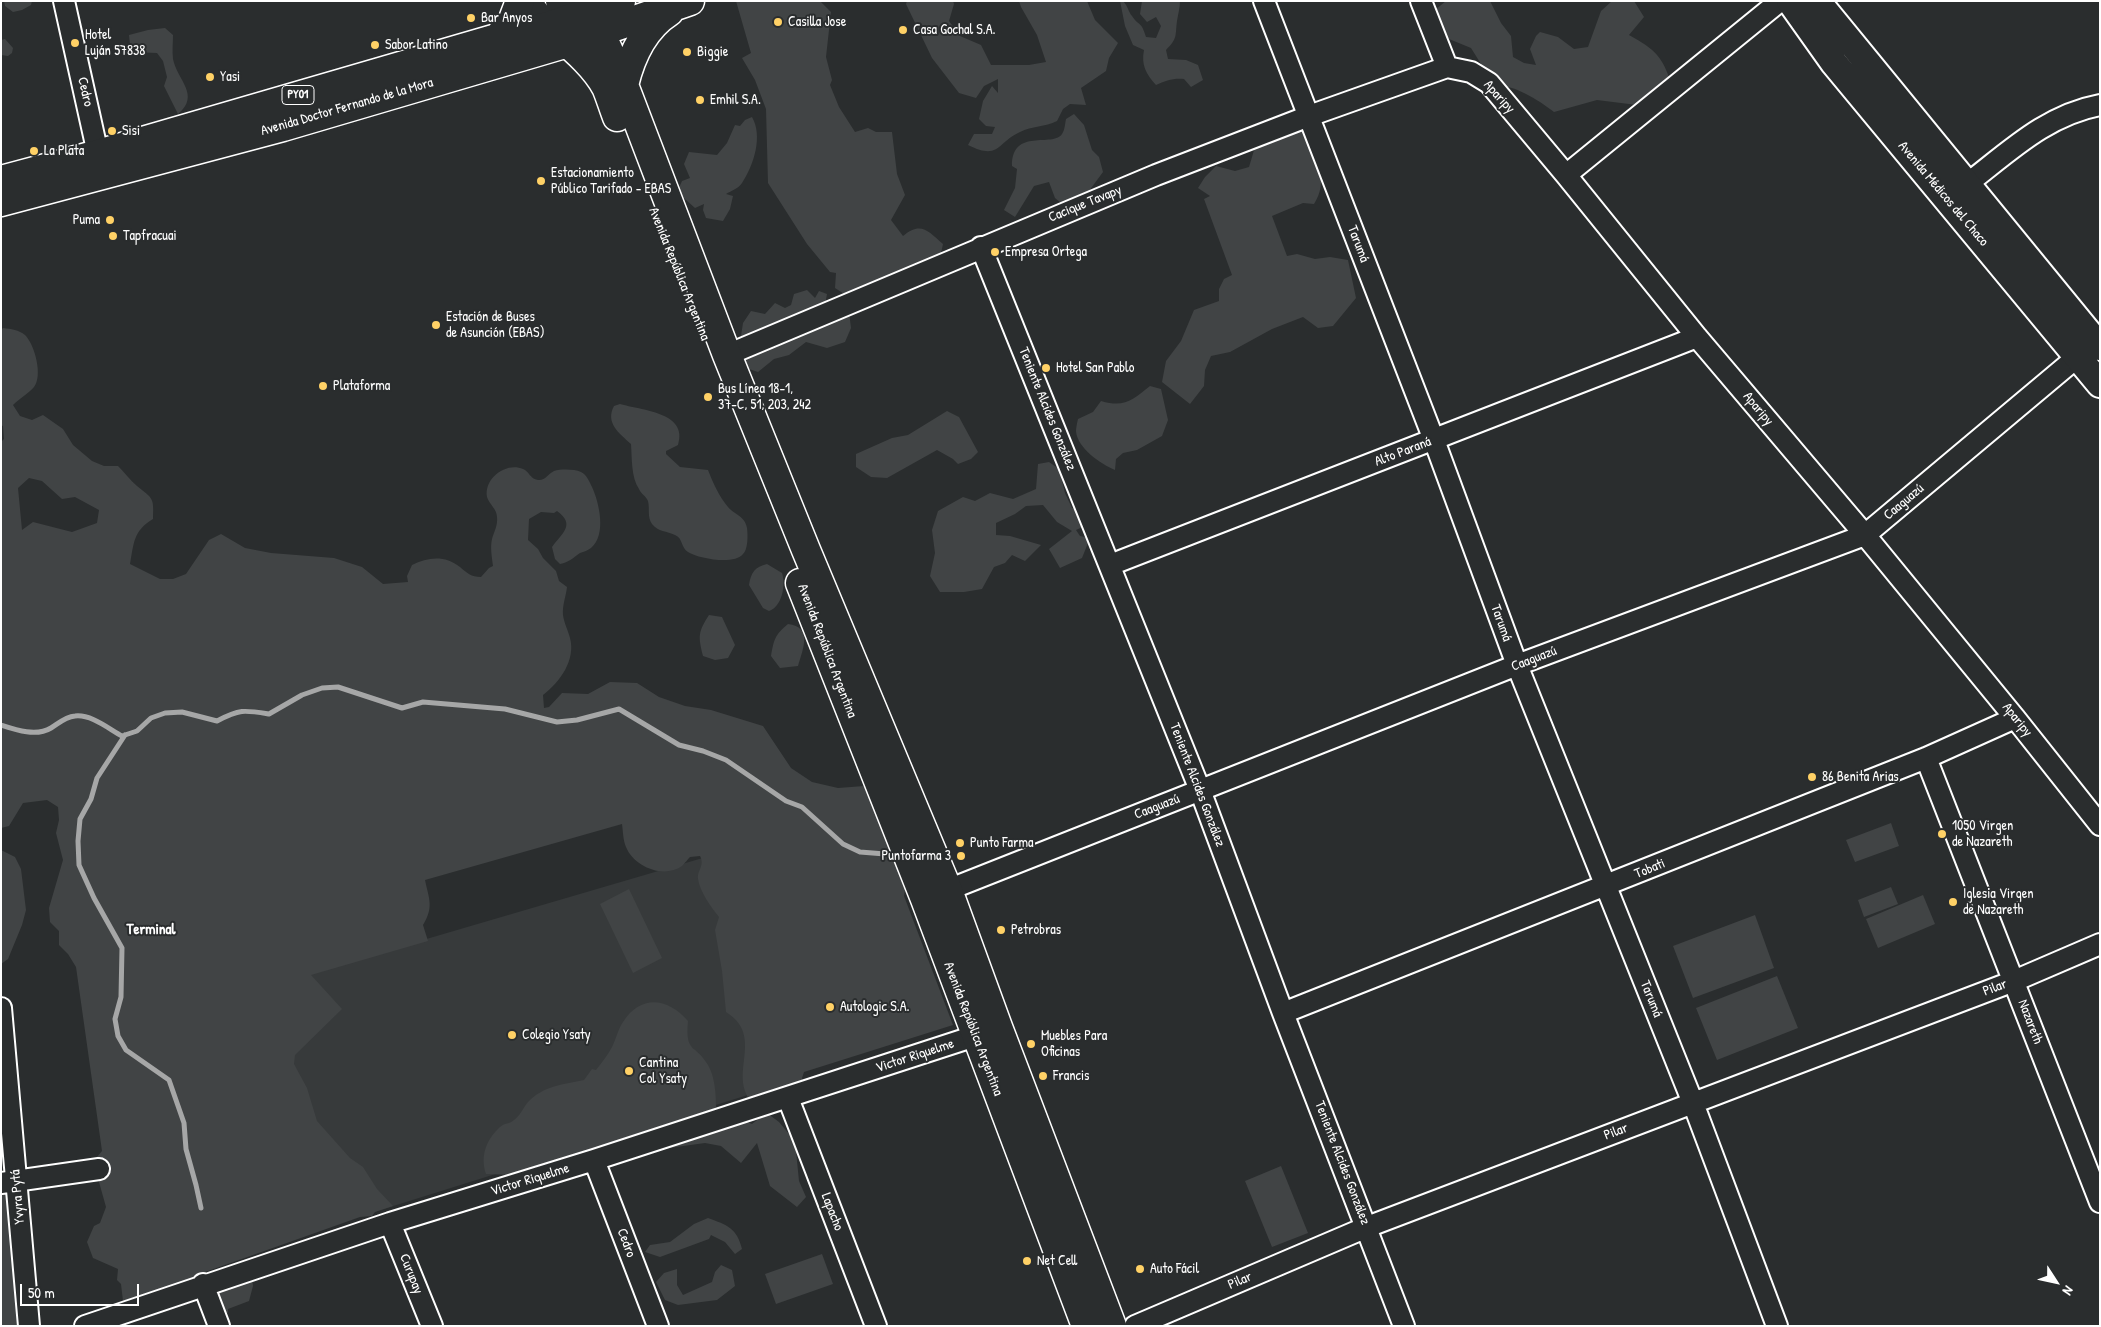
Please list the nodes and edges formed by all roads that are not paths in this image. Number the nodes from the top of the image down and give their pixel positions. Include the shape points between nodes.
1 (64, 1) edge
2 (520, 1) edge
3 (528, 1) edge
4 (621, 1) edge
5 (1264, 1) edge
6 (1421, 1) edge
7 (1780, 1) edge
8 (1790, 1) edge
9 (1817, 1) edge
10 (686, 2) edge
11 (578, 16) edge
12 (558, 34) junction
13 (497, 38) junction
14 (536, 52) junction
15 (406, 65) junction
16 (1447, 67) junction
17 (612, 81) junction
18 (2100, 105) edge
19 (1309, 116) junction
20 (297, 123) junction
21 (180, 131) junction
22 (98, 154) junction
23 (1566, 175) junction
24 (1957, 191) junction
25 (5, 194) edge
26 (981, 247) junction
27 (1697, 337) junction
28 (2091, 348) edge
29 (728, 355) junction
30 (2100, 384) edge
31 (1434, 440) junction
32 (1865, 535) junction
33 (1110, 565) junction
34 (1517, 665) junction
35 (2015, 718) junction
36 (1926, 758) junction
37 (1200, 790) junction
38 (2100, 826) edge
39 (1606, 887) junction
40 (937, 895) junction
41 (2100, 944) edge
42 (2014, 981) junction
43 (1, 1008) edge
44 (1283, 1014) junction
45 (975, 1036) junction
46 (788, 1098) junction
47 (1693, 1103) junction
48 (594, 1160) junction
49 (99, 1169) dead end
50 (9, 1182) edge
51 (2100, 1202) edge
52 (390, 1223) junction
53 (1367, 1227) junction
54 (203, 1284) junction
55 (29, 1326) edge
56 (85, 1326) edge
57 (219, 1326) edge
58 (432, 1326) edge
59 (658, 1326) edge
60 (876, 1326) edge
61 (1086, 1326) edge
62 (1112, 1326) edge
63 (1135, 1326) edge
64 (1404, 1326) edge
65 (1777, 1326) edge

1 - 22 street, Cedro
2 - 13 highway via 512,22
3 - 12 main road, Avenida República Argentina via 539,17
4 - 11 highway, Avenida Doctor Fernando de la Mora / PY01
5 - 19 street, Tarumá
6 - 16 street
7 - 23 street
8 - 24 main road, Avenida Médicos del Chaco via 1834,63
9 - 24 main road, Avenida Médicos del Chaco
10 - 11 highway, Avenida Doctor Fernando de la Mora / PY01
10 - 17 highway via 656,20 629,67
11 - 12 highway, Avenida Doctor Fernando de la Mora / PY01
11 - 17 highway, Avenida República Argentina via 608,47
12 - 13 highway, Avenida Doctor Fernando de la Mora / PY01
12 - 14 highway, Avenida Doctor Fernando de la Mora / PY01
12 - 17 highway, Avenida República Argentina
13 - 15 highway, Avenida Doctor Fernando de la Mora / PY01
14 - 17 highway via 559,54
14 - 20 highway, Avenida Doctor Fernando de la Mora / PY01
15 - 20 highway via 384,79 299,106 295,113
15 - 21 highway, Avenida Doctor Fernando de la Mora / PY01
16 - 19 street, Cacique Tavapy
16 - 23 street, Aparipy via 1471,72 1488,84
17 - 29 highway, Avenida República Argentina
17 - 40 highway, Avenida República Argentina via 605,86
18 - 24 street via 2079,109 2053,120
19 - 26 street, Cacique Tavapy
19 - 31 street, Tarumá
20 - 25 highway, Avenida Doctor Fernando de la Mora / PY01
21 - 22 highway, Avenida Doctor Fernando de la Mora / PY01
21 - 25 highway via 155,142 44,176
22 - 25 highway, Avenida Doctor Fernando de la Mora / PY01
23 - 27 street, Aparipy
24 - 28 main road, Avenida Médicos del Chaco
26 - 29 street, Cacique Tavapy
26 - 33 street, Teniente Alcides González
27 - 31 street, Alto Paraná
27 - 32 street, Aparipy
28 - 30 main road, Avenida Médicos del Chaco
28 - 32 street, Caaguazú
29 - 40 highway, Avenida República Argentina
31 - 33 street, Alto Paraná
31 - 34 street, Tarumá
32 - 34 street, Caaguazú
32 - 35 street, Aparipy
33 - 37 street, Teniente Alcides González
34 - 37 street, Caaguazú
34 - 39 street, Tarumá
35 - 36 street, Tobati
35 - 38 street, Aparipy
36 - 39 street, Tobati
36 - 42 street, Nazareth
37 - 40 street, Caaguazú
37 - 44 street, Teniente Alcides González
39 - 44 street, Tobati
39 - 47 street, Tarumá
40 - 45 highway, Avenida República Argentina
40 - 62 highway, Avenida República Argentina via 1001,1034
41 - 42 street, Pilar
42 - 47 street, Pilar
42 - 51 street, Nazareth
43 - 50 street, Yvyra Pytá
44 - 53 street, Teniente Alcides González
45 - 46 street, Victor Riquelme
45 - 61 highway, Avenida República Argentina
46 - 48 street, Victor Riquelme
46 - 60 street, Lapacho
47 - 53 street, Pilar
47 - 65 street, Tarumá
48 - 52 street, Victor Riquelme
48 - 59 street, Cedro
49 - 50 street
50 - 55 street, Yvyra Pytá
52 - 54 street, Victor Riquelme
52 - 58 street, Curupay
53 - 63 street, Pilar
53 - 64 street, Teniente Alcides González
54 - 56 street, Victor Riquelme
54 - 57 street

